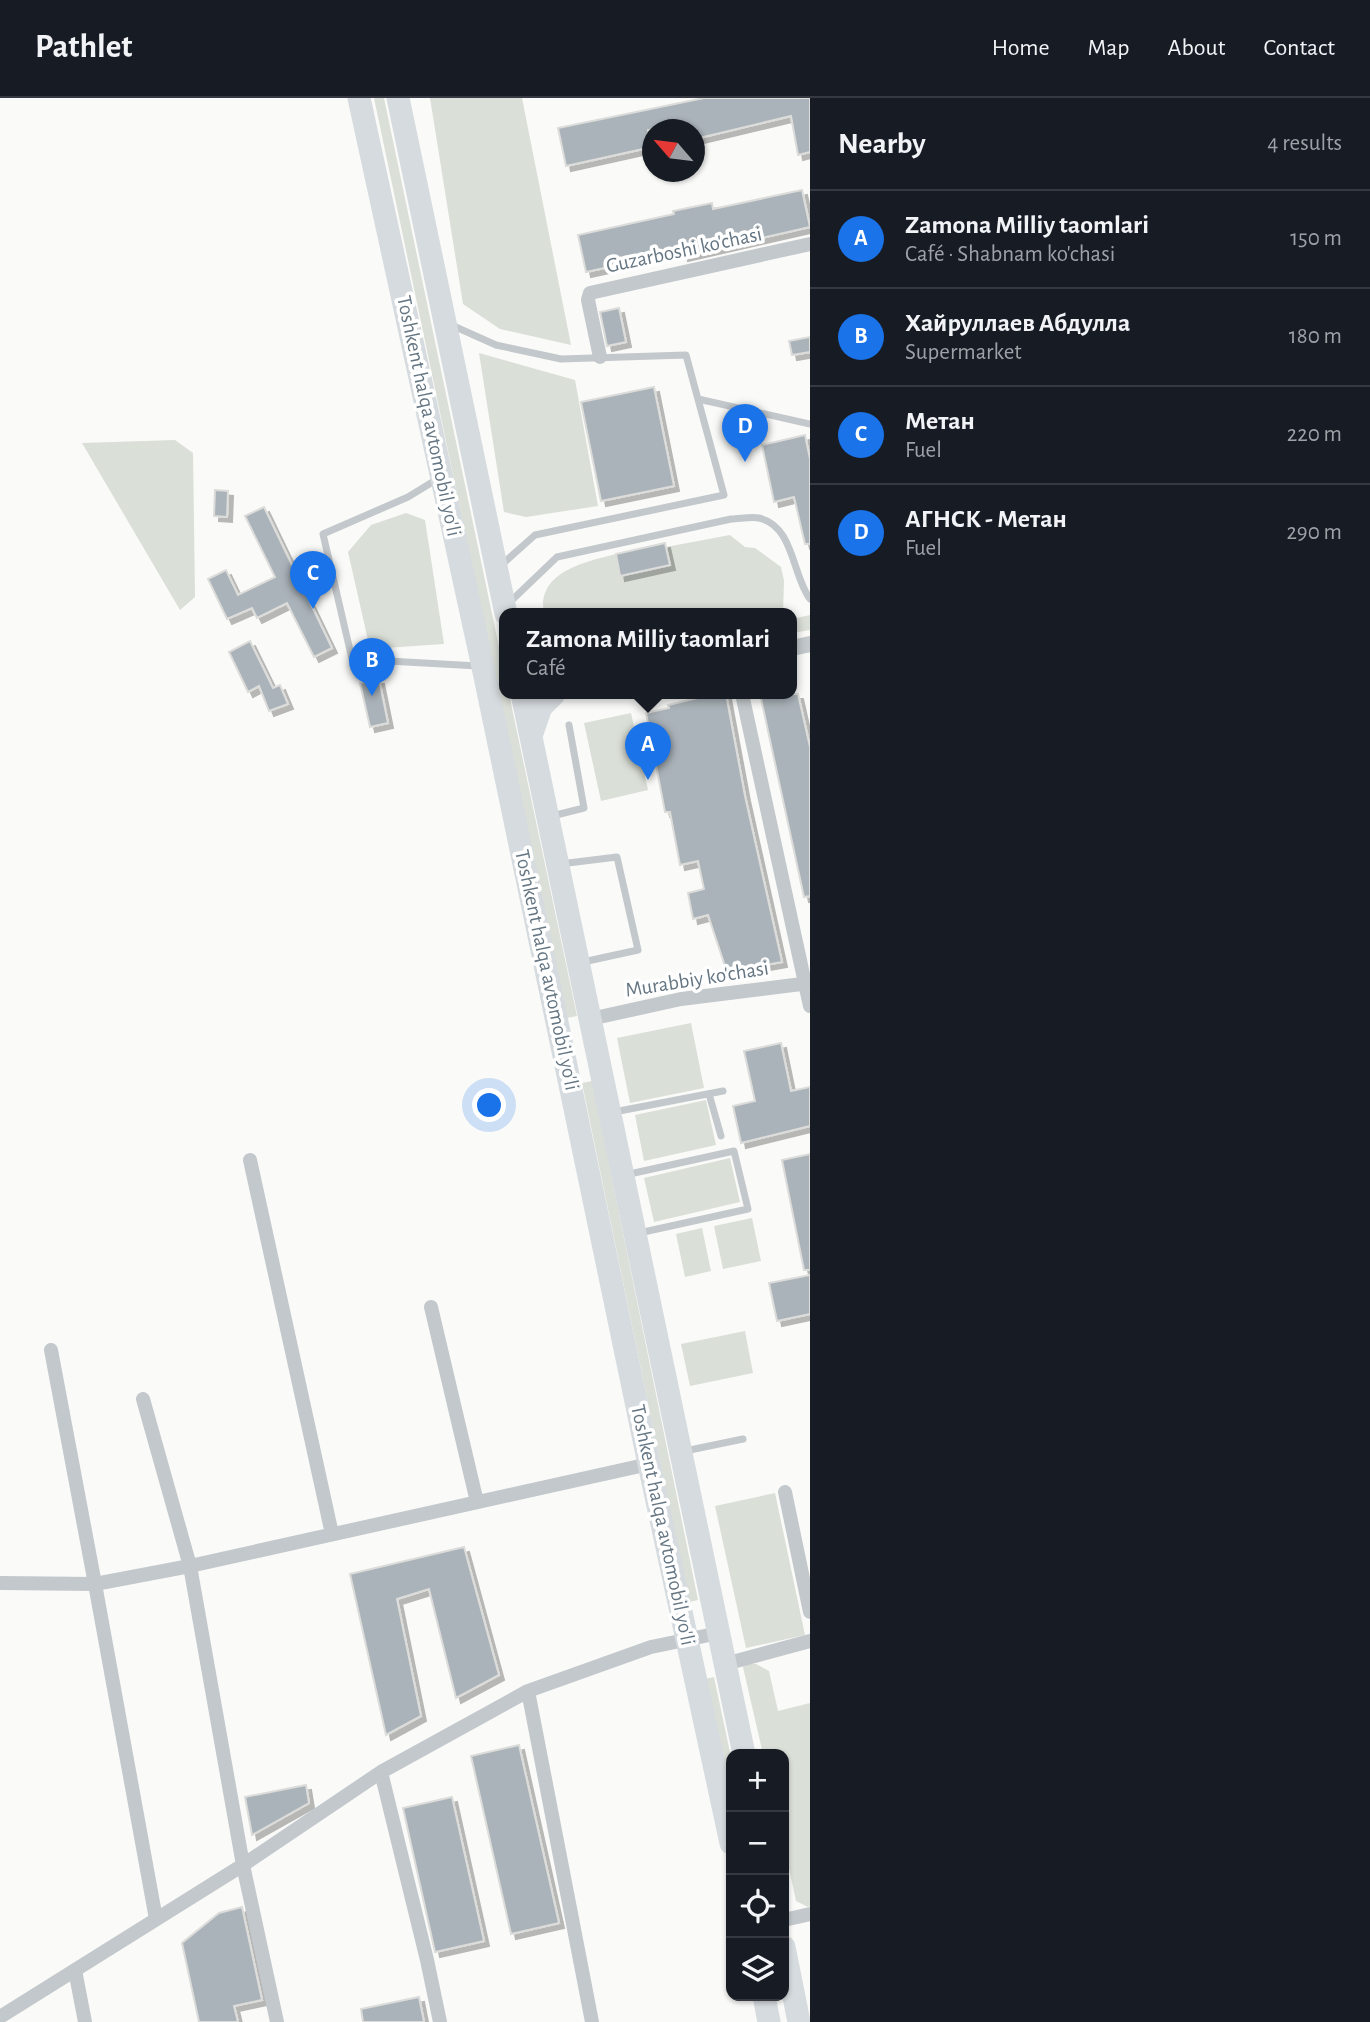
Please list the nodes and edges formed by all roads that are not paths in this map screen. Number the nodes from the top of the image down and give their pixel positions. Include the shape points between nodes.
1 (359, 98) edge
2 (398, 98) edge
3 (810, 244) edge
4 (445, 322) junction
5 (600, 357) junction
6 (698, 398) junction
7 (810, 424) edge
8 (442, 476) junction
9 (496, 569) junction
10 (810, 599) edge
11 (504, 608) edge
12 (508, 608) edge
13 (483, 667) junction
14 (523, 699) edge
15 (549, 699) edge
16 (743, 699) edge
17 (569, 725) dead end
18 (531, 736) junction
19 (548, 817) junction
20 (558, 865) junction
21 (579, 963) junction
22 (808, 984) edge
23 (810, 1006) edge
24 (593, 1030) junction
25 (564, 1048) junction
26 (723, 1091) dead end
27 (709, 1094) junction
28 (610, 1113) junction
29 (721, 1136) dead end
30 (250, 1160) dead end
31 (623, 1175) junction
32 (635, 1234) junction
33 (431, 1307) dead end
34 (51, 1350) dead end
35 (143, 1399) dead end
36 (743, 1439) dead end
37 (681, 1452) junction
38 (649, 1464) junction
39 (785, 1492) dead end
40 (477, 1502) junction
41 (332, 1534) junction
42 (190, 1566) junction
43 (0, 1583) edge
44 (94, 1584) junction
45 (810, 1612) edge
46 (719, 1633) junction
47 (688, 1638) junction
48 (810, 1641) edge
49 (725, 1664) junction
50 (528, 1691) junction
51 (743, 1749) edge
52 (381, 1772) junction
53 (726, 1819) edge
54 (243, 1864) junction
55 (810, 1914) edge
56 (156, 1919) junction
57 (789, 1919) edge
58 (75, 1970) junction
59 (789, 1972) edge
60 (765, 2001) edge
61 (0, 2017) edge
62 (85, 2022) edge
63 (277, 2022) edge
64 (440, 2022) edge
65 (592, 2022) edge
66 (769, 2022) edge
67 (799, 2022) edge

1 - 8 highway, Toshkent halqa avtomobil yo'li
2 - 4 highway, Toshkent halqa avtomobil yo'li
3 - 5 street, Guzarboshi ko'chasi via 590,293
4 - 5 lane via 496,345 561,359
4 - 9 highway, Toshkent halqa avtomobil yo'li
5 - 6 lane via 686,355
6 - 7 lane
6 - 9 lane via 724,495 536,535
8 - 13 highway, Toshkent halqa avtomobil yo'li
8 - 13 lane via 408,497 323,534 352,659
9 - 11 highway, Toshkent halqa avtomobil yo'li
10 - 12 lane via 778,529 759,518 731,519 557,557
13 - 25 highway, Toshkent halqa avtomobil yo'li
14 - 18 highway, Toshkent halqa avtomobil yo'li
15 - 18 highway via 541,707
16 - 22 street
17 - 19 lane via 584,808
18 - 19 highway, Toshkent halqa avtomobil yo'li
19 - 20 highway, Toshkent halqa avtomobil yo'li
20 - 21 highway, Toshkent halqa avtomobil yo'li
20 - 21 lane via 617,857 638,950
21 - 24 highway, Toshkent halqa avtomobil yo'li
22 - 23 street
22 - 24 street, Murabbiy ko'chasi via 681,999
24 - 25 highway
24 - 28 highway, Toshkent halqa avtomobil yo'li
25 - 38 highway, Toshkent halqa avtomobil yo'li
26 - 27 lane
27 - 28 lane
27 - 29 lane
28 - 31 highway, Toshkent halqa avtomobil yo'li
30 - 41 street
31 - 32 highway, Toshkent halqa avtomobil yo'li
31 - 32 lane via 734,1150 748,1209
32 - 37 highway, Toshkent halqa avtomobil yo'li
33 - 40 street
34 - 44 street
35 - 42 street
36 - 37 lane
37 - 46 highway, Toshkent halqa avtomobil yo'li
38 - 40 street
38 - 47 highway, Toshkent halqa avtomobil yo'li
39 - 45 street
40 - 41 street
41 - 42 street
42 - 44 street
42 - 54 street
43 - 44 street
44 - 56 street
46 - 47 street
46 - 49 highway, Toshkent halqa avtomobil yo'li
47 - 50 street
47 - 53 highway, Toshkent halqa avtomobil yo'li
48 - 49 street
49 - 51 highway, Toshkent halqa avtomobil yo'li
50 - 52 street
50 - 65 street
52 - 54 street
52 - 64 street
54 - 56 street
54 - 63 street
55 - 57 street
56 - 58 street
58 - 61 street
58 - 62 street
59 - 67 highway
60 - 66 highway

